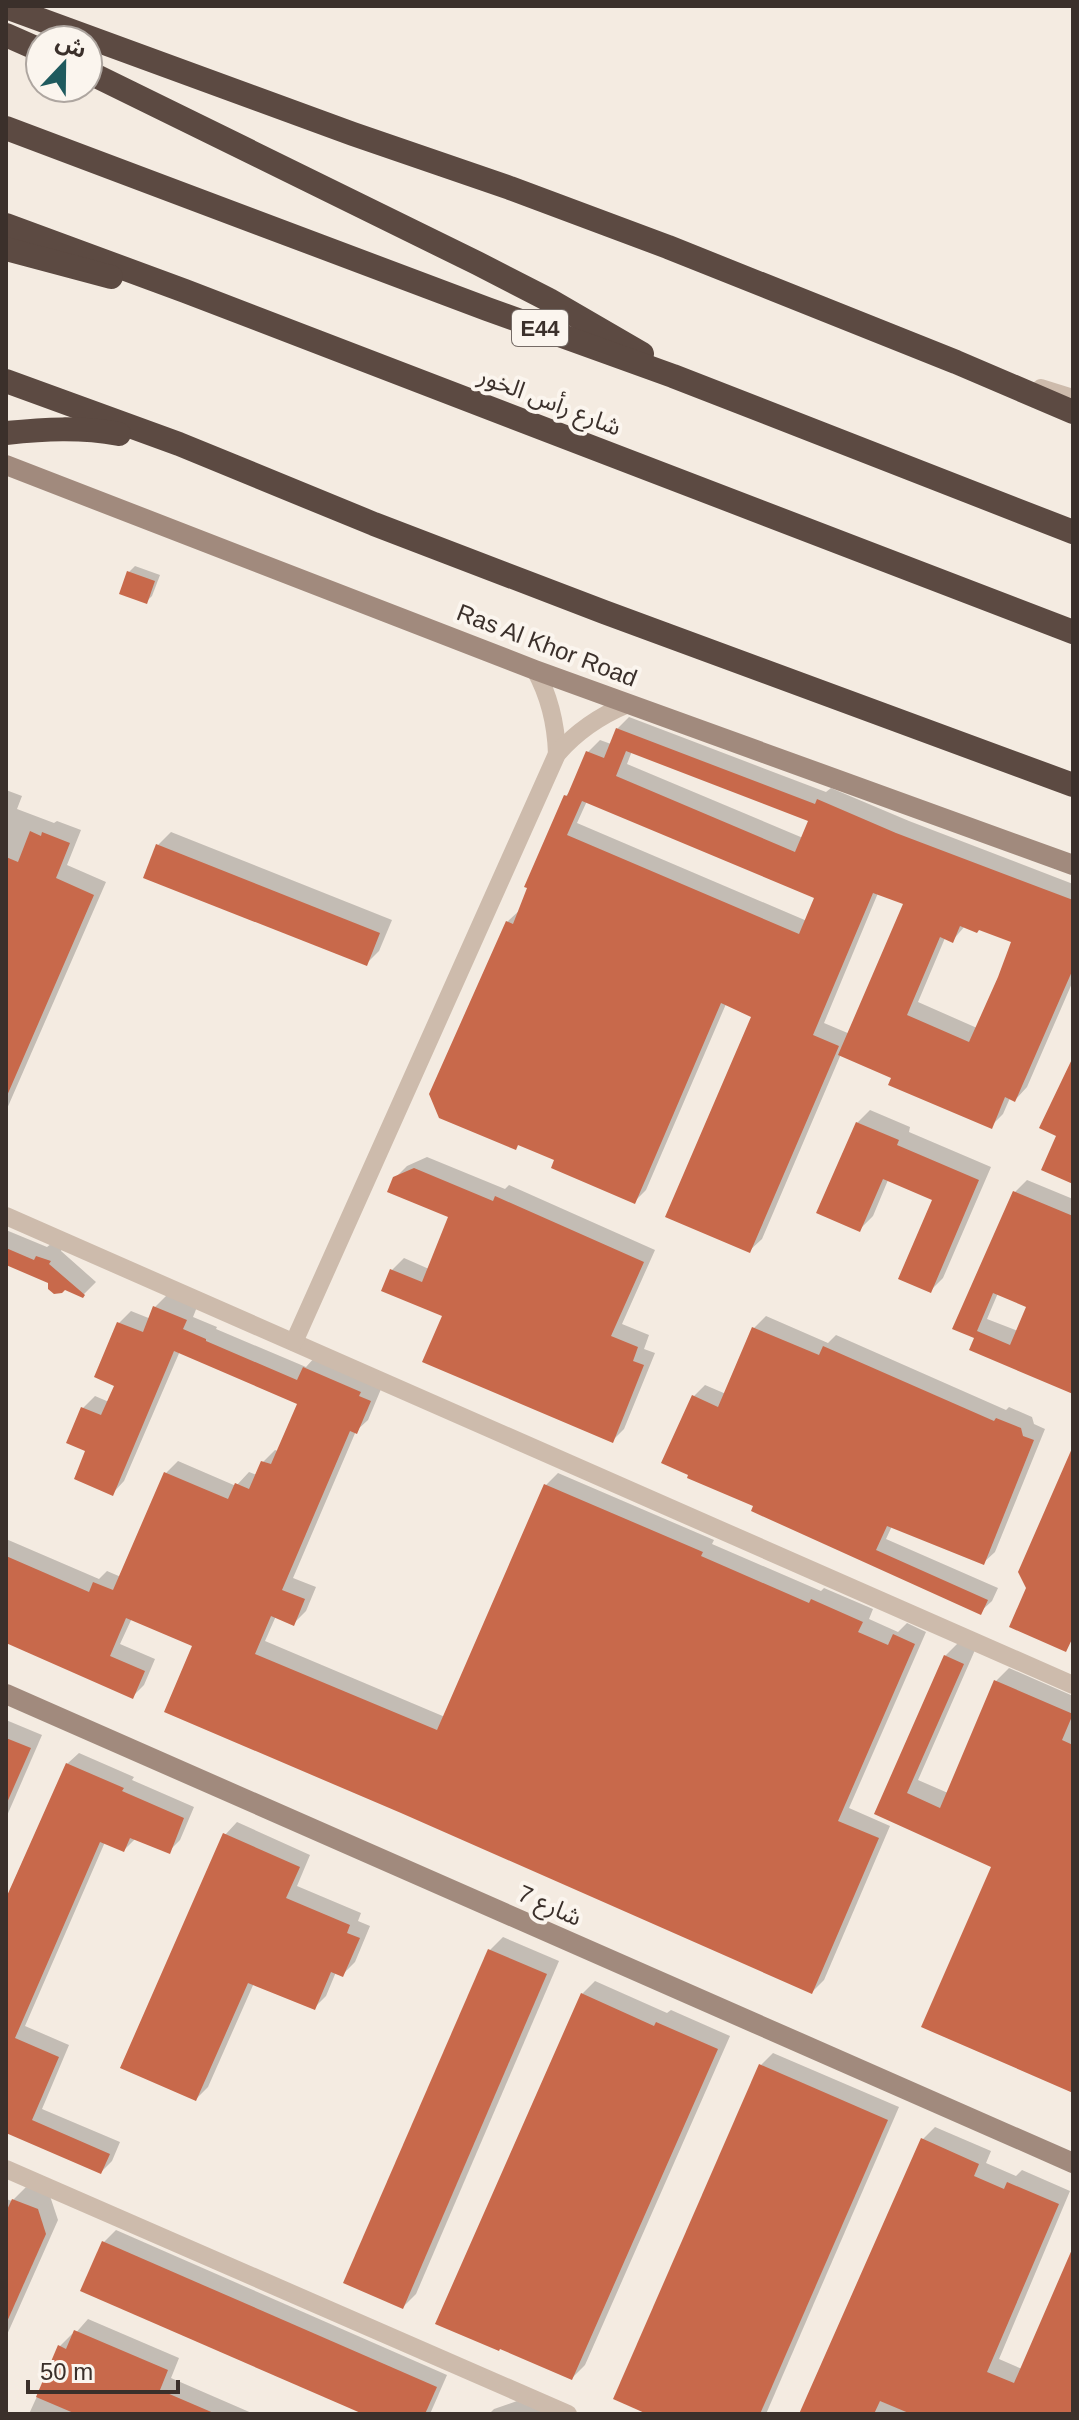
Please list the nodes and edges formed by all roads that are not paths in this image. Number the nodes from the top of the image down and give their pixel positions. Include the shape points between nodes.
1 (6, 7) edge
2 (104, 80) edge
3 (6, 128) edge
4 (6, 225) edge
5 (6, 249) edge
6 (185, 291) junction
7 (956, 362) junction
8 (673, 376) junction
9 (6, 381) edge
10 (1073, 398) edge
11 (1073, 412) edge
12 (6, 433) edge
13 (179, 444) junction
14 (6, 465) edge
15 (1073, 532) edge
16 (1073, 632) edge
17 (535, 670) junction
18 (628, 704) junction
19 (557, 754) junction
20 (1073, 785) edge
21 (1073, 865) edge
22 (6, 1216) edge
23 (294, 1342) junction
24 (1073, 1685) edge
25 (6, 1694) edge
26 (1073, 2163) edge
27 (6, 2169) edge
28 (568, 2414) edge

1 - 7 highway via 539,199
2 - 8 highway via 525,287
3 - 8 highway, E44
4 - 6 highway, شارع رأس الخور
5 - 6 highway via 94,274
6 - 16 highway, شارع رأس الخور
7 - 10 street
7 - 11 highway
8 - 15 highway, E44
9 - 13 highway
12 - 13 highway via 89,429
13 - 20 highway via 532,585
14 - 17 street, Ras Al Khor Road
17 - 18 street, Ras Al Khor Road
17 - 19 street via 550,702
18 - 19 street via 596,719
18 - 21 street, Ras Al Khor Road
19 - 23 street
22 - 23 street
23 - 24 street
25 - 26 street, شارع 7
27 - 28 street

